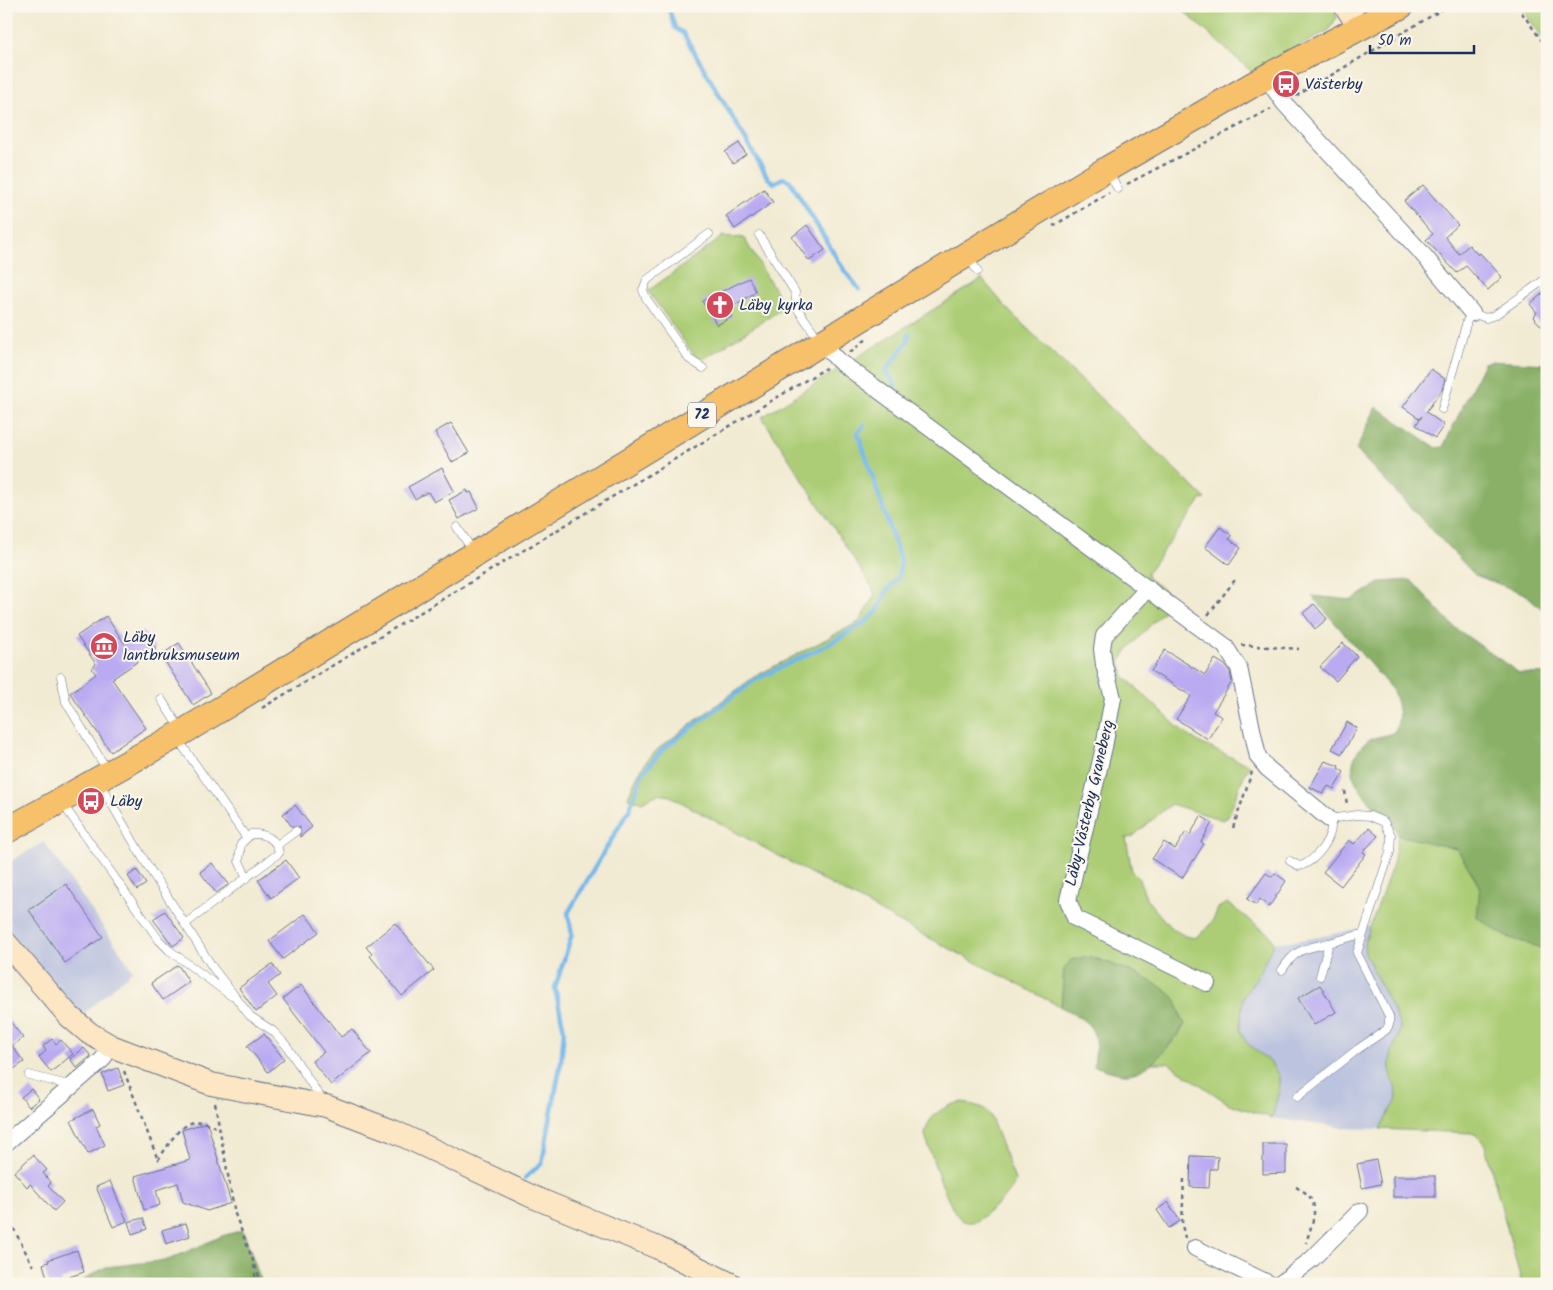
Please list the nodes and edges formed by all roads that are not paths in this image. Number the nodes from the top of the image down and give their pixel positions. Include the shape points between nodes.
1 (1345, 6) edge
2 (1401, 6) edge
3 (1360, 27) junction
4 (1266, 77) junction
5 (709, 234) dead end
6 (759, 235) dead end
7 (1547, 278) edge
8 (1472, 312) junction
9 (821, 342) junction
10 (703, 368) dead end
11 (1442, 409) dead end
12 (457, 527) dead end
13 (475, 555) junction
14 (1148, 588) junction
15 (61, 677) dead end
16 (161, 699) dead end
17 (179, 734) junction
18 (104, 777) junction
19 (61, 801) junction
20 (1335, 818) junction
21 (6, 831) edge
22 (296, 831) dead end
23 (246, 837) junction
24 (277, 845) junction
25 (1290, 861) dead end
26 (247, 878) junction
27 (185, 924) junction
28 (1362, 934) junction
29 (6, 942) edge
30 (1329, 943) junction
31 (1282, 970) dead end
32 (1320, 976) dead end
33 (1207, 982) dead end
34 (238, 1001) junction
35 (113, 1047) junction
36 (29, 1075) dead end
37 (72, 1086) junction
38 (1297, 1097) dead end
39 (326, 1106) junction
40 (10, 1137) edge
41 (1360, 1211) dead end
42 (1195, 1248) road end
43 (731, 1284) edge
44 (1270, 1284) edge
45 (1280, 1284) edge

1 - 3 street
2 - 3 main road, 72
3 - 4 main road, 72
4 - 8 street via 1284,103
4 - 9 main road, 72 via 1113,179 972,262
5 - 10 lane via 647,280 643,290 689,359
6 - 9 lane via 795,292 797,308
7 - 8 lane via 1495,315 1486,318
8 - 11 lane
9 - 13 main road, 72
9 - 14 street via 839,360
12 - 13 lane
13 - 17 main road, 72
14 - 20 street via 1222,644 1234,658 1258,757 1267,768
14 - 33 street, Läby-Västerby Graneberg via 1104,636 1104,665 1113,698 1068,900 1075,918
15 - 18 lane via 66,702
16 - 17 lane
17 - 18 main road, 72
17 - 23 lane
18 - 19 main road, 72
18 - 27 lane via 144,860
19 - 21 main road, 72
19 - 34 lane via 159,940
20 - 25 lane via 1331,832 1313,859 1299,866
20 - 28 lane via 1370,816 1384,822 1391,835 1390,852
22 - 24 lane
23 - 24 lane via 256,833 270,838
23 - 26 lane via 240,844 239,854 240,867
24 - 26 lane via 279,853
26 - 27 lane
27 - 34 lane
28 - 30 lane
28 - 38 lane via 1358,958 1389,1016 1390,1025
29 - 35 street via 69,1016
30 - 31 lane via 1300,950 1291,956
30 - 32 lane
34 - 39 lane via 250,1016 273,1031 286,1045
35 - 37 street
35 - 39 street via 211,1084
36 - 37 lane
37 - 40 street
39 - 43 street via 393,1131 533,1197 658,1248
41 - 45 street via 1312,1259
42 - 44 street

